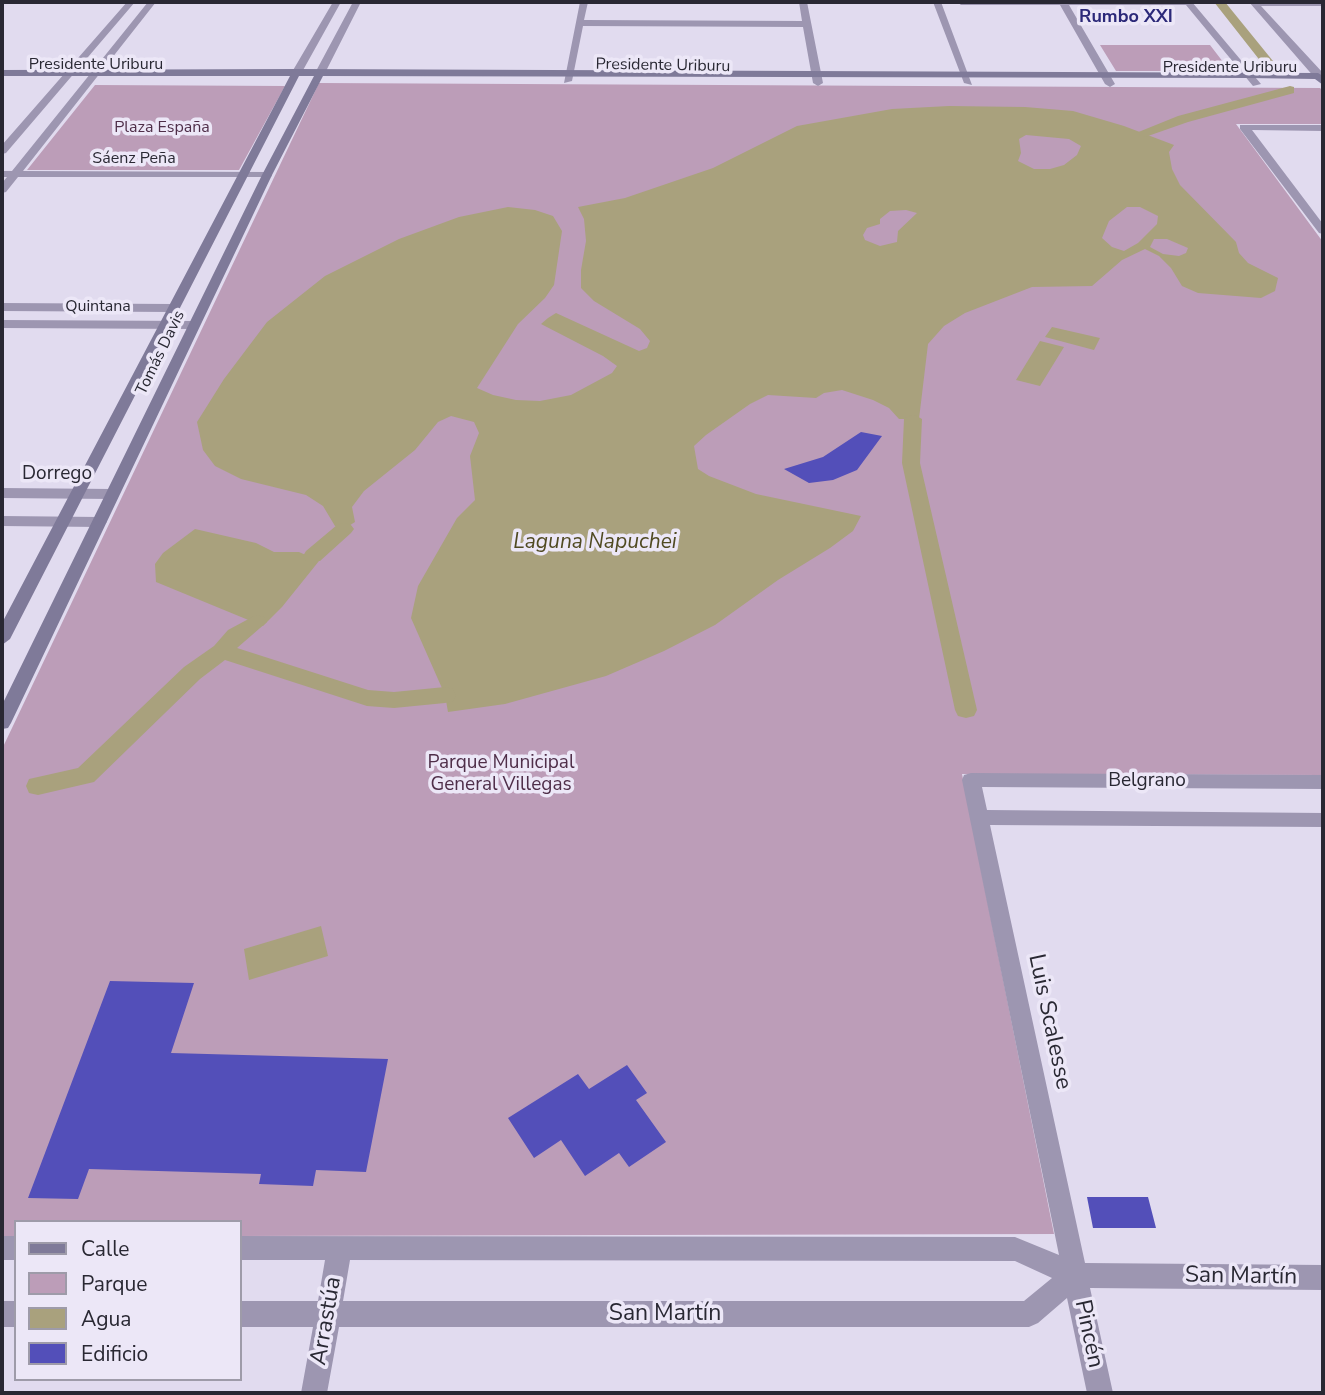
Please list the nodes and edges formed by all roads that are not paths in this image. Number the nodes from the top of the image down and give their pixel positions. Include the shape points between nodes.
1 (131, 2) edge
2 (152, 2) edge
3 (337, 2) edge
4 (357, 2) edge
5 (584, 2) edge
6 (803, 2) edge
7 (937, 2) edge
8 (961, 2) edge
9 (1063, 2) edge
10 (1188, 2) edge
11 (1254, 2) edge
12 (1323, 3) edge
13 (580, 23) junction
14 (807, 24) junction
15 (2, 73) edge
16 (1248, 75) junction
17 (93, 76) junction
18 (64, 77) junction
19 (294, 77) junction
20 (317, 77) junction
21 (569, 77) junction
22 (817, 78) junction
23 (967, 79) junction
24 (1322, 79) edge
25 (1108, 80) junction
26 (2, 81) edge
27 (1256, 84) junction
28 (1323, 128) edge
29 (2, 151) edge
30 (14, 174) junction
31 (238, 180) junction
32 (264, 180) junction
33 (3, 184) edge
34 (1307, 210) junction
35 (1323, 210) edge
36 (1323, 231) edge
37 (2, 307) edge
38 (172, 308) junction
39 (2, 324) edge
40 (164, 325) junction
41 (194, 325) junction
42 (2, 493) edge
43 (77, 494) junction
44 (113, 494) junction
45 (2, 522) edge
46 (62, 522) junction
47 (99, 522) junction
48 (2, 639) edge
49 (2, 723) edge
50 (971, 780) joint
51 (1323, 782) edge
52 (979, 817) junction
53 (1323, 820) edge
54 (242, 1248) edge
55 (340, 1248) junction
56 (1075, 1275) junction
57 (1323, 1278) edge
58 (242, 1314) edge
59 (328, 1314) junction
60 (314, 1393) edge
61 (1100, 1393) edge

1 - 18 street
2 - 17 street
3 - 19 street, Tomás Davis
4 - 20 street, Tomás Davis
5 - 13 street
6 - 14 street
7 - 23 street
8 - 9 street
9 - 10 street
9 - 25 street
10 - 16 street
11 - 12 street
11 - 24 street
13 - 14 street
13 - 21 street
14 - 22 street
15 - 18 street, Presidente Uriburu
16 - 24 street, Presidente Uriburu
16 - 25 street, Presidente Uriburu
16 - 27 street
17 - 18 street, Presidente Uriburu
17 - 19 street, Presidente Uriburu
17 - 30 street
18 - 26 street, Presidente Uriburu
18 - 29 street
19 - 20 street, Presidente Uriburu
19 - 31 street, Tomás Davis
20 - 21 street, Presidente Uriburu
20 - 32 street, Tomás Davis
21 - 22 street, Presidente Uriburu
22 - 23 street, Presidente Uriburu
23 - 25 street, Presidente Uriburu
24 - 27 street, Presidente Uriburu
25 - 27 street, Presidente Uriburu
28 - 34 street via 1244,127
30 - 31 street, Sáenz Peña
30 - 33 street, Sáenz Peña
31 - 32 street, Sáenz Peña
31 - 33 street, Sáenz Peña
31 - 38 street, Tomás Davis
32 - 41 street, Tomás Davis
34 - 35 street
34 - 36 street
37 - 38 street, Quintana
38 - 40 street, Tomás Davis
39 - 40 street, Quintana
40 - 41 street, Quintana
40 - 43 street, Tomás Davis
41 - 44 street, Tomás Davis
42 - 43 street, Dorrego
43 - 44 street, Dorrego
43 - 46 street, Tomás Davis
44 - 47 street, Tomás Davis
45 - 46 street
46 - 47 street
46 - 48 street, Tomás Davis
47 - 49 street, Tomás Davis
50 - 51 street, Belgrano
50 - 52 street, Luis Scalesse
52 - 53 street, Belgrano
52 - 56 street, Luis Scalesse
54 - 55 street, San Martín
55 - 56 street, San Martín via 1015,1248
55 - 59 street, Arrastúa
56 - 57 street, San Martín
56 - 59 street, San Martín via 1029,1314
56 - 61 street, Pincén
58 - 59 street, San Martín
59 - 60 street, Arrastúa

